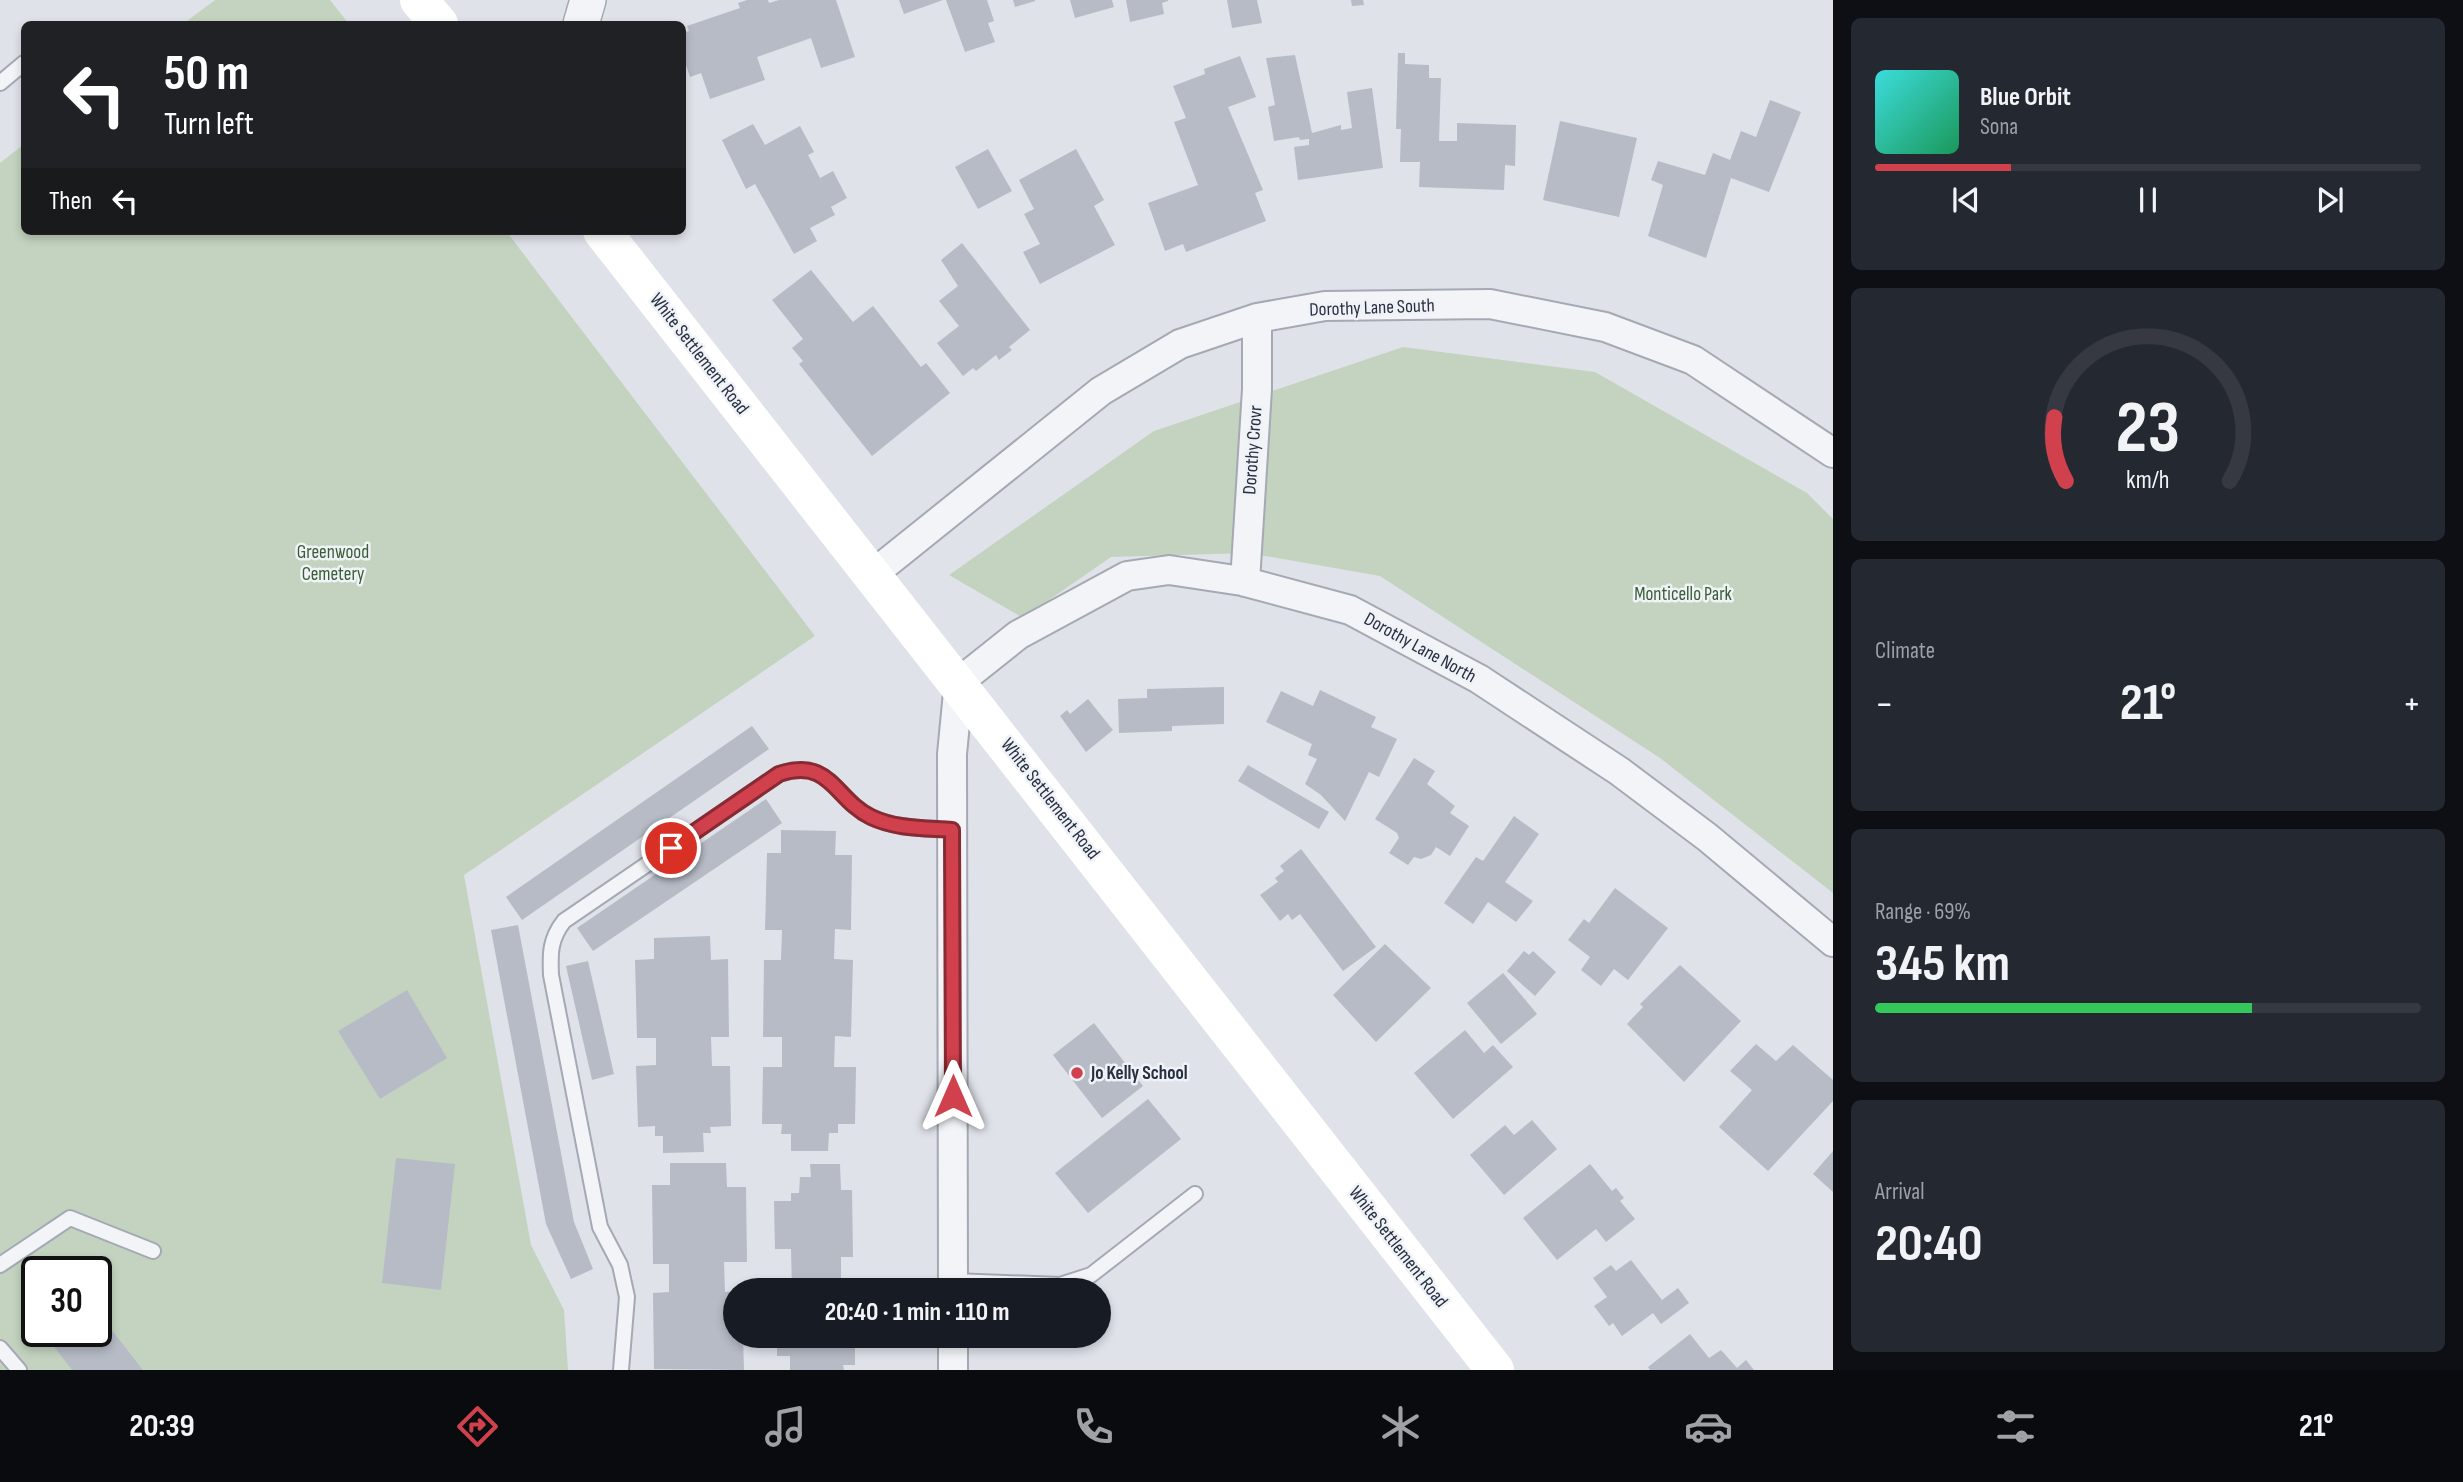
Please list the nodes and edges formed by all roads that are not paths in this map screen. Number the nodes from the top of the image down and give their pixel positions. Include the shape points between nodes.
1 (419, 0) edge
2 (588, 0) edge
3 (436, 21) edge
4 (582, 21) edge
5 (21, 66) edge
6 (0, 83) edge
7 (606, 235) edge
8 (1257, 318) junction
9 (1833, 453) edge
10 (873, 574) junction
11 (1245, 582) junction
12 (959, 682) junction
13 (952, 830) junction
14 (1833, 942) edge
15 (1195, 1194) dead end
16 (153, 1251) dead end
17 (0, 1265) edge
18 (953, 1278) edge
19 (1085, 1278) edge
20 (0, 1348) edge
21 (953, 1348) edge
22 (19, 1370) edge
23 (621, 1370) edge
24 (953, 1370) edge
25 (1494, 1370) edge

1 - 3 main road
2 - 4 street
5 - 6 lane
7 - 10 main road, White Settlement Road
8 - 9 street, Dorothy Lane South via 1325,306 1490,304 1605,327 1693,359
8 - 10 street, Dorothy Lane South via 1180,344 1101,391
8 - 11 street, Dorothy Crovr
10 - 12 main road, White Settlement Road
11 - 12 street, Dorothy Lane North via 1169,570 1127,576 1018,635
11 - 14 street, Dorothy Lane North via 1350,610 1479,679 1619,771
12 - 13 street via 952,754
12 - 25 main road, White Settlement Road
13 - 18 street
13 - 23 lane via 895,826 869,817 825,779 799,767 779,774 564,922 555,934 551,975 600,1227 620,1265 627,1297
15 - 19 lane
16 - 17 lane via 70,1218
20 - 22 lane
21 - 24 street

